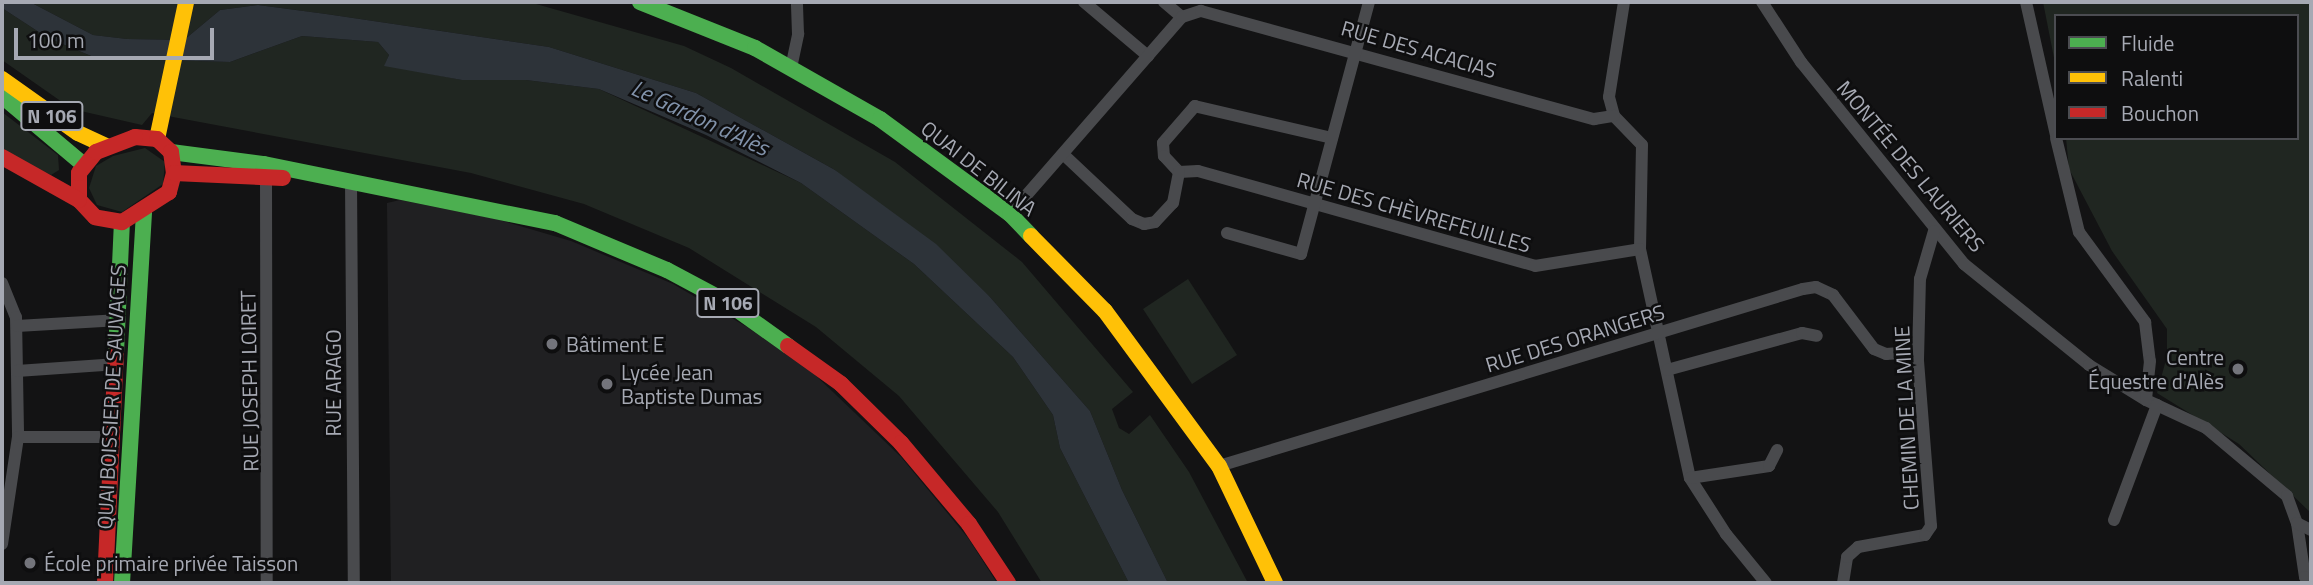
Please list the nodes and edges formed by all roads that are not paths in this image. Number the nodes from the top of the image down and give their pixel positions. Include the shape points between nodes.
1 (186, 2) edge
2 (640, 2) edge
3 (797, 2) edge
4 (1084, 2) edge
5 (1164, 2) edge
6 (1369, 2) edge
7 (1624, 2) edge
8 (1762, 2) edge
9 (2026, 2) edge
10 (1182, 16) junction
11 (1356, 51) junction
12 (1148, 56) junction
13 (791, 68) junction
14 (2, 79) edge
15 (2, 96) edge
16 (1614, 116) junction
17 (2054, 128) edge
18 (158, 136) junction
19 (1332, 138) junction
20 (2057, 140) edge
21 (106, 146) junction
22 (171, 152) junction
23 (1063, 154) junction
24 (2, 157) edge
25 (84, 165) junction
26 (1179, 172) junction
27 (174, 173) junction
28 (266, 177) junction
29 (351, 181) junction
30 (79, 200) junction
31 (1314, 204) junction
32 (144, 212) junction
33 (1010, 215) junction
34 (122, 222) junction
35 (1934, 231) junction
36 (1227, 233) dead end
37 (1640, 249) junction
38 (2, 283) edge
39 (120, 320) junction
40 (17, 326) junction
41 (1659, 332) junction
42 (1817, 336) dead end
43 (1918, 352) junction
44 (118, 364) junction
45 (1667, 370) junction
46 (17, 371) junction
47 (2152, 403) junction
48 (18, 437) junction
49 (113, 437) junction
50 (1777, 450) dead end
51 (1219, 466) junction
52 (1690, 478) junction
53 (1236, 499) junction
54 (2114, 520) dead end
55 (2297, 523) junction
56 (2311, 530) edge
57 (2, 544) edge
58 (105, 583) edge
59 (122, 583) edge
60 (267, 583) edge
61 (354, 583) edge
62 (1008, 583) edge
63 (1275, 583) edge
64 (1286, 583) edge
65 (1766, 583) edge
66 (1843, 583) edge
67 (2310, 583) edge

1 - 18 main road
2 - 13 main road, QUAI DE BILINA via 755,48
3 - 13 street via 798,34
4 - 12 street
5 - 10 street
6 - 11 street
7 - 16 street via 1609,97
8 - 35 street, MONTÉE DES LAURIERS via 1801,62
9 - 17 street
10 - 11 street, RUE DES ACACIAS via 1201,11 1216,14
10 - 12 street
11 - 16 street, RUE DES ACACIAS via 1594,119
11 - 19 street
12 - 23 street
13 - 33 main road, QUAI DE BILINA via 880,119
14 - 21 main road, N 106 via 78,133
15 - 25 main road, N 106
16 - 37 street via 1642,145
18 - 21 main road
18 - 22 main road
19 - 26 street via 1195,106 1163,143 1164,156
19 - 31 street
20 - 47 street via 2079,232 2145,322
21 - 25 main road
22 - 27 main road
22 - 29 main road, N 106
23 - 26 street via 1132,219 1144,224 1155,222 1173,203
23 - 33 street
24 - 30 main road
25 - 30 main road via 76,184
26 - 31 street, RUE DES CHÈVREFEUILLES via 1198,171
27 - 28 main road, N 106
27 - 32 main road via 169,192
28 - 29 main road, N 106
28 - 60 street, RUE JOSEPH LOIRET
29 - 61 street, RUE ARAGO
29 - 62 main road, N 106 via 555,223 667,270 725,301 841,384 901,443 969,523
30 - 34 main road via 95,217
31 - 36 street via 1301,254
31 - 37 street, RUE DES CHÈVREFEUILLES via 1535,266
32 - 34 main road
32 - 59 main road, QUAI BOISSIER DE SAUVAGES
33 - 51 main road, QUAI DE BILINA via 1105,312
34 - 39 main road, QUAI BOISSIER DE SAUVAGES
35 - 43 street, CHEMIN DE LA MINE via 1920,279
35 - 47 street, MONTÉE DES LAURIERS via 1964,264 2075,355
37 - 41 street
38 - 40 street
39 - 40 street
39 - 44 main road, QUAI BOISSIER DE SAUVAGES
40 - 46 street
41 - 43 street, RUE DES ORANGERS via 1816,287 1833,295 1861,338 1874,349 1886,354
41 - 45 street
41 - 51 street, RUE DES ORANGERS
42 - 45 street via 1802,332
43 - 66 street, CHEMIN DE LA MINE via 1931,526 1925,535 1858,547 1847,557
44 - 46 street
44 - 49 main road, QUAI BOISSIER DE SAUVAGES
45 - 52 street
46 - 48 street
47 - 54 street
47 - 55 street, MONTÉE DES LAURIERS via 2206,428 2287,496
48 - 49 street
48 - 57 street
49 - 58 main road, QUAI BOISSIER DE SAUVAGES
50 - 52 street via 1769,466
51 - 53 main road, QUAI DE BILINA
52 - 65 street
53 - 63 main road, QUAI DE BILINA via 1237,510
53 - 64 main road, QUAI DE BILINA via 1246,504
55 - 56 street
55 - 67 street, MONTÉE DES LAURIERS via 2305,577

